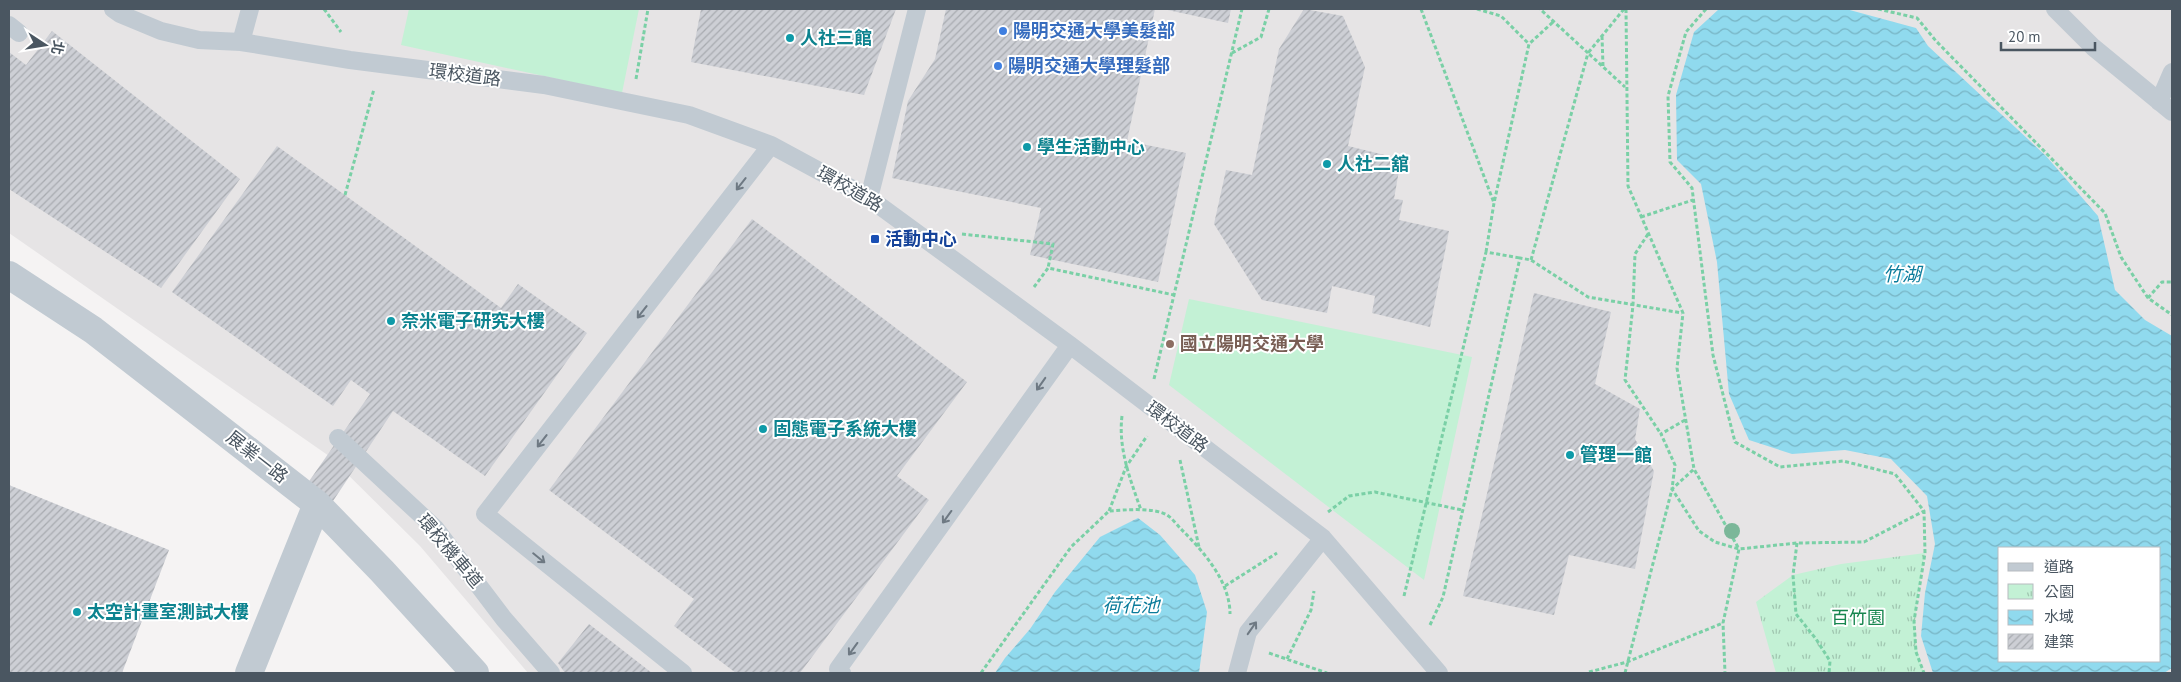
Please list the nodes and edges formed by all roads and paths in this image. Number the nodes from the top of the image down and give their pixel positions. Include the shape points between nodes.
1 (113, 9) edge
2 (250, 9) edge
3 (324, 9) edge
4 (648, 9) edge
5 (916, 9) edge
6 (1242, 9) edge
7 (1269, 9) edge
8 (1421, 9) edge
9 (1476, 9) edge
10 (1540, 9) edge
11 (1625, 9) edge
12 (1706, 9) edge
13 (1878, 9) edge
14 (2055, 9) edge
15 (1553, 22) junction
16 (341, 33) dead end
17 (1602, 35) junction
18 (241, 42) junction
19 (1529, 44) junction
20 (1231, 53) junction
21 (1588, 53) junction
22 (381, 64) junction
23 (1603, 66) junction
24 (2172, 72) edge
25 (1626, 88) junction
26 (631, 103) junction
27 (2166, 107) edge
28 (771, 145) junction
29 (345, 195) dead end
30 (870, 198) junction
31 (1693, 200) junction
32 (1494, 203) junction
33 (1641, 217) junction
34 (958, 234) dead end
35 (1649, 234) junction
36 (1486, 252) junction
37 (1520, 258) junction
38 (1531, 260) junction
39 (1048, 268) junction
40 (9, 275) edge
41 (2172, 282) edge
42 (1174, 295) junction
43 (2148, 298) junction
44 (1633, 305) junction
45 (1018, 307) junction
46 (1683, 314) junction
47 (2172, 315) edge
48 (1070, 345) junction
49 (1126, 387) junction
50 (1160, 413) junction
51 (1686, 420) junction
52 (1661, 434) junction
53 (338, 438) dead end
54 (1126, 467) junction
55 (1694, 469) junction
56 (1672, 489) junction
57 (317, 504) junction
58 (1428, 504) junction
59 (1141, 510) junction
60 (1462, 510) junction
61 (1109, 511) junction
62 (1924, 511) junction
63 (1318, 534) junction
64 (1797, 543) junction
65 (1199, 547) junction
66 (1739, 549) junction
67 (1336, 553) junction
68 (1225, 586) junction
69 (1392, 618) junction
70 (1723, 623) junction
71 (1245, 644) junction
72 (1419, 650) junction
73 (1287, 659) junction
74 (1628, 662) junction
75 (839, 672) edge
76 (1589, 672) dead end
77 (249, 673) edge
78 (475, 673) edge
79 (551, 673) edge
80 (683, 673) edge
81 (981, 673) edge
82 (1236, 673) edge
83 (1327, 673) edge
84 (1439, 673) edge
85 (1625, 673) edge
86 (1725, 673) edge
87 (1829, 673) edge
88 (1924, 673) edge

1 - 18 lane, 環校道路 via 161,31 198,40
2 - 18 lane
3 - 16 path
4 - 26 path
5 - 30 lane
6 - 20 path
7 - 20 path via 1261,37
8 - 32 path
9 - 19 path via 1501,16
10 - 15 path
11 - 17 path
11 - 25 path
12 - 31 path via 1686,32 1668,96 1670,162 1692,188
13 - 43 path via 1917,18 2105,213 2121,257
14 - 27 lane via 2093,47
15 - 19 path
15 - 21 path
17 - 21 path
17 - 23 path
18 - 22 lane, 環校道路
19 - 32 path
20 - 42 path
21 - 23 path
21 - 38 path
22 - 26 lane, 環校道路 via 544,85
22 - 29 path
23 - 25 path
24 - 27 lane
25 - 33 path via 1628,186
26 - 28 lane, 環校道路 via 689,115
28 - 30 lane, 環校道路
28 -> 80 lane via 485,514
30 - 45 lane, 環校道路
31 - 33 path
31 - 62 path via 1713,355 1735,442 1780,467 1843,461 1895,474
32 - 36 path
33 - 35 path
34 - 39 path via 1054,244
35 - 44 path via 1636,254
35 - 46 path
36 - 37 path
36 - 58 path
37 - 38 path
37 - 60 path
38 - 44 path via 1588,297
39 - 42 path
39 - 45 path
40 - 57 street, 展業一路 via 93,330
41 - 43 path via 2162,282
42 - 50 path
43 - 47 path
44 - 46 path
44 - 52 path via 1624,380
45 - 48 lane, 環校道路
46 - 51 path via 1677,368
48 - 49 lane, 環校道路
48 -> 75 lane
49 - 50 lane, 環校道路
49 - 54 path via 1121,428
50 - 54 path
50 - 63 lane, 環校道路
50 - 65 path
51 - 52 path
51 - 55 path
52 - 56 path via 1675,464
53 - 79 lane, 環校機車道 via 435,528 504,619
54 - 59 path
54 - 61 path
55 - 56 path
55 - 66 path
56 - 66 path via 1698,531 1715,542
56 - 74 path
57 - 77 street
57 - 78 street, 展業一路
58 - 60 path
58 - 63 path via 1375,492 1349,496 1331,509
58 - 69 path via 1407,591
59 - 61 path
59 - 65 path via 1166,515
60 - 72 path via 1443,597
61 - 81 path via 1071,547
62 - 64 path via 1864,542
62 - 88 path via 1925,553 1914,621 1916,652
63 - 67 lane, 環校道路
63 - 68 path
71 -> 63 lane via 1248,632
64 - 66 path
64 - 87 path via 1793,575 1796,614 1830,661
65 - 68 path
66 - 70 path
67 - 69 lane, 環校道路
67 - 73 path via 1319,571 1311,610
68 - 71 path via 1230,605 1230,642
69 - 72 lane, 環校道路
70 - 74 path
70 - 86 path
71 - 73 path
71 - 82 lane
72 - 84 lane, 環校道路
73 - 83 path
74 - 76 path
74 - 85 path

